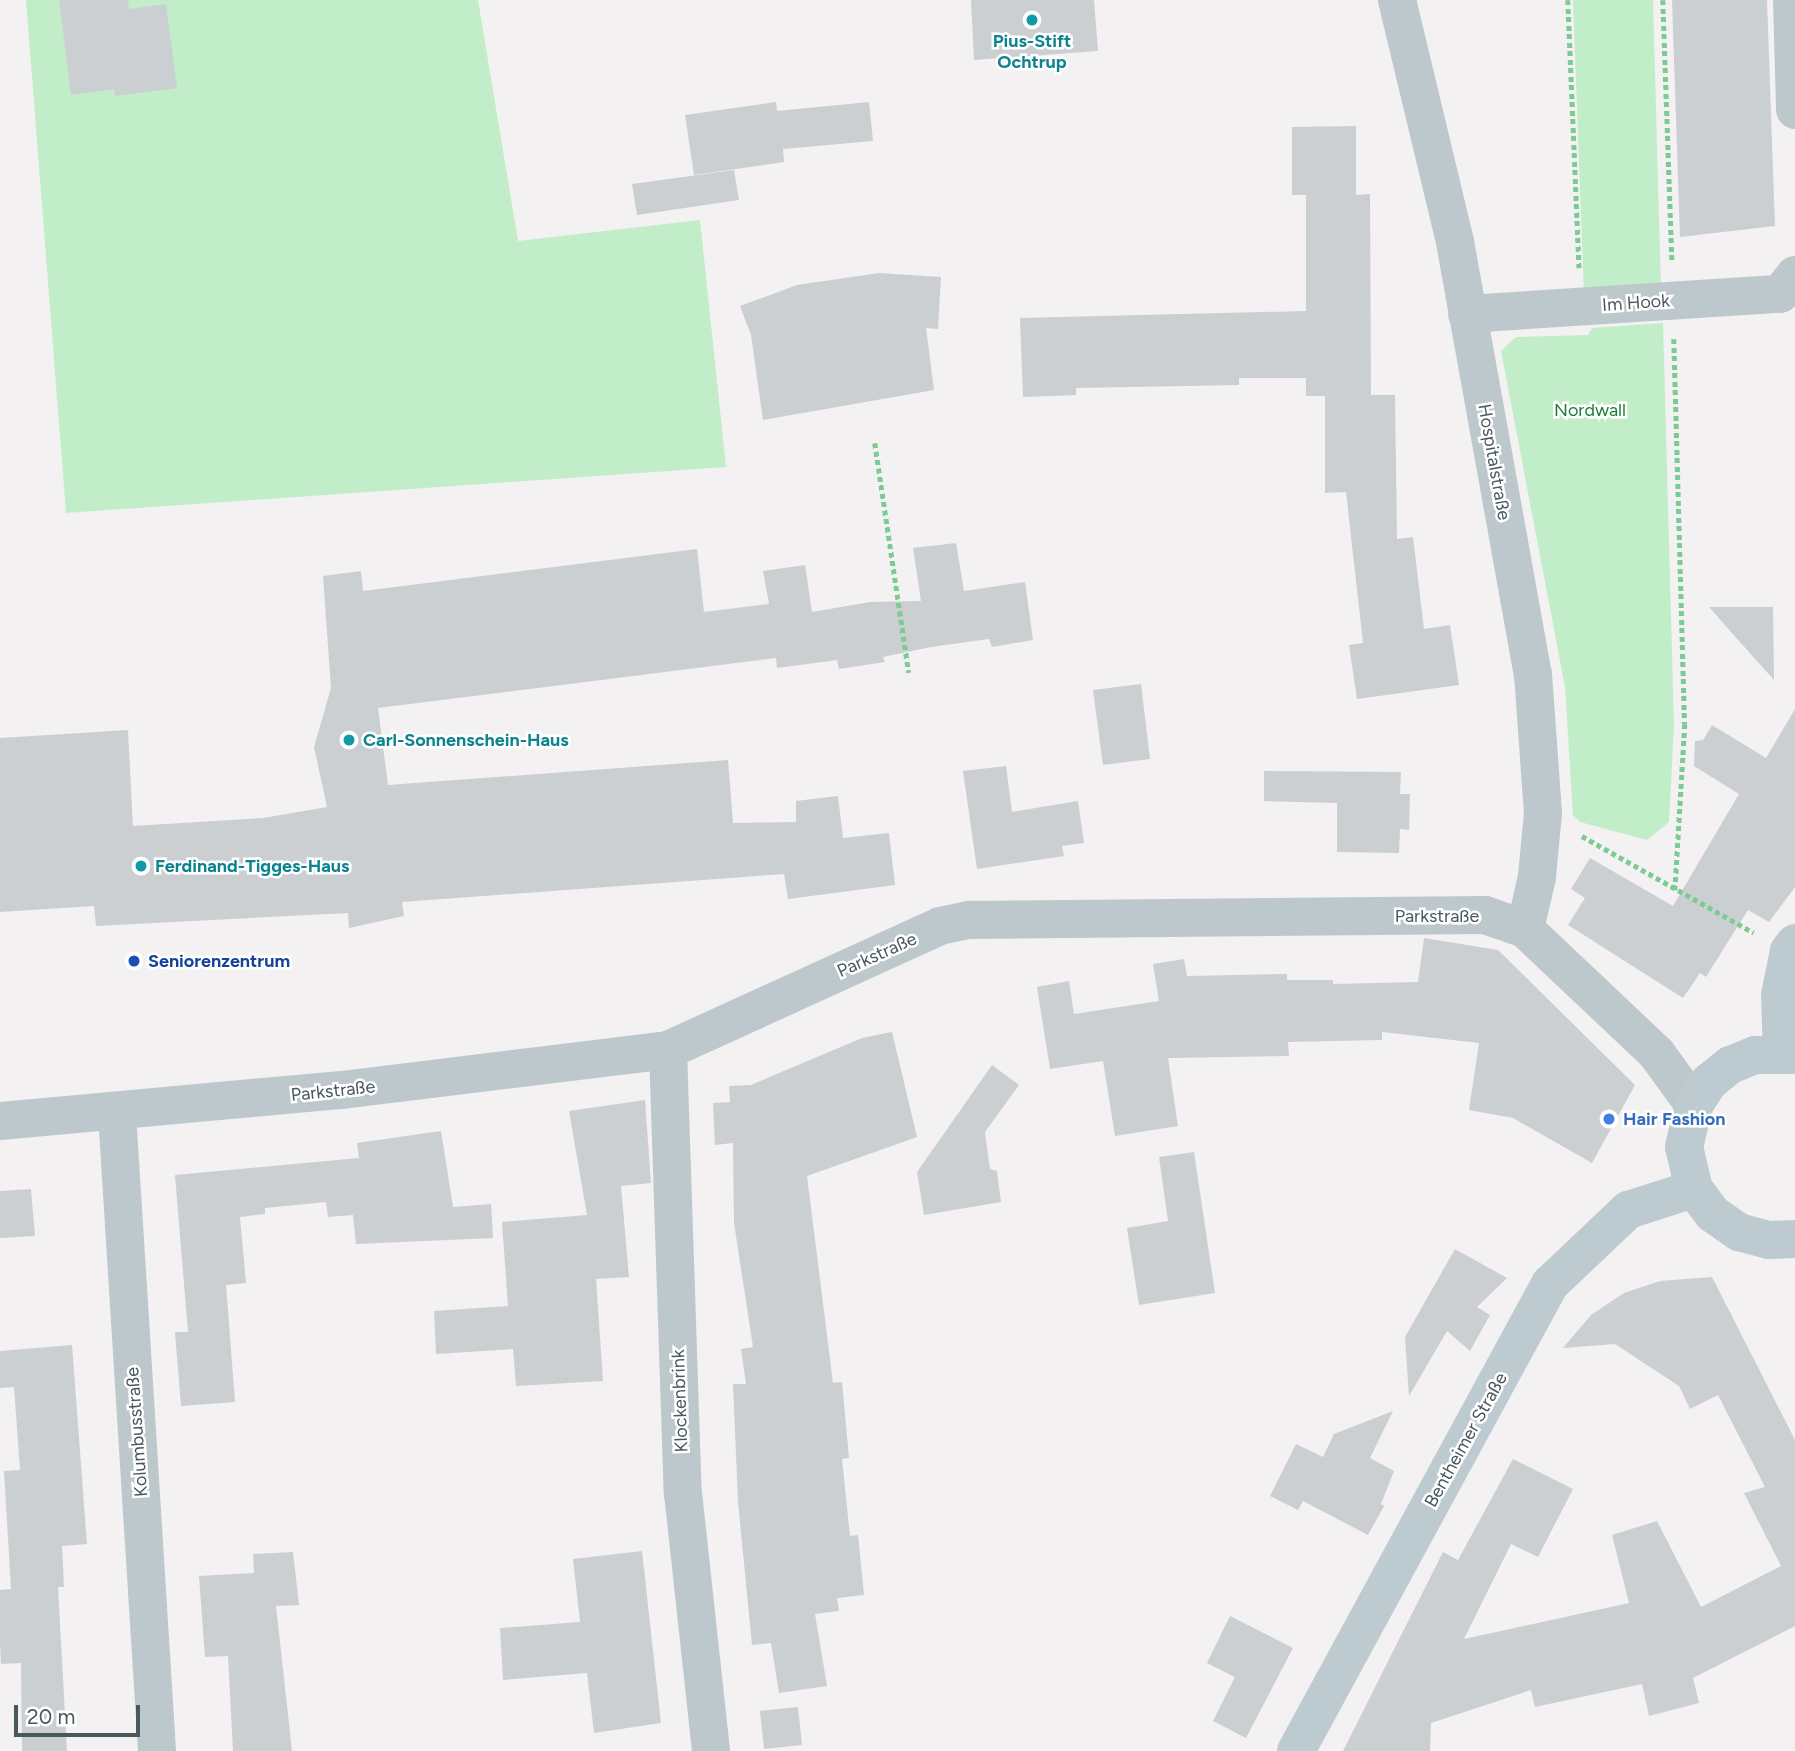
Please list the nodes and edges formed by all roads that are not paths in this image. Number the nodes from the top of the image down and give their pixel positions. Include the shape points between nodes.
1 (1397, 0) edge
2 (1791, 0) edge
3 (1795, 110) edge
4 (1795, 275) edge
5 (1467, 314) junction
6 (1525, 929) junction
7 (1792, 947) edge
8 (668, 1049) junction
9 (1789, 1053) edge
10 (1694, 1105) junction
11 (117, 1113) junction
12 (0, 1121) edge
13 (1694, 1189) junction
14 (1795, 1239) edge
15 (157, 1751) edge
16 (711, 1751) edge
17 (1296, 1751) edge

1 - 5 street, Hospitalstraße
2 - 3 street
4 - 5 street, Im Hook via 1780,294
5 - 6 street, Hospitalstraße via 1533,674 1543,813 1537,877
6 - 8 street, Parkstraße via 1485,915 969,920 940,926
6 - 10 street, Parkstraße via 1657,1054
7 - 9 main road via 1780,995
8 - 11 street, Parkstraße
8 - 16 street, Klockenbrink via 683,1493
9 - 10 main road via 1755,1055 1730,1065 1709,1082
10 - 13 main road via 1684,1147
11 - 12 street, Parkstraße
11 - 15 street, Kolumbusstraße
13 - 14 main road via 1713,1214 1739,1232 1769,1240
13 - 17 main road, Bentheimer Straße via 1628,1210 1550,1284

